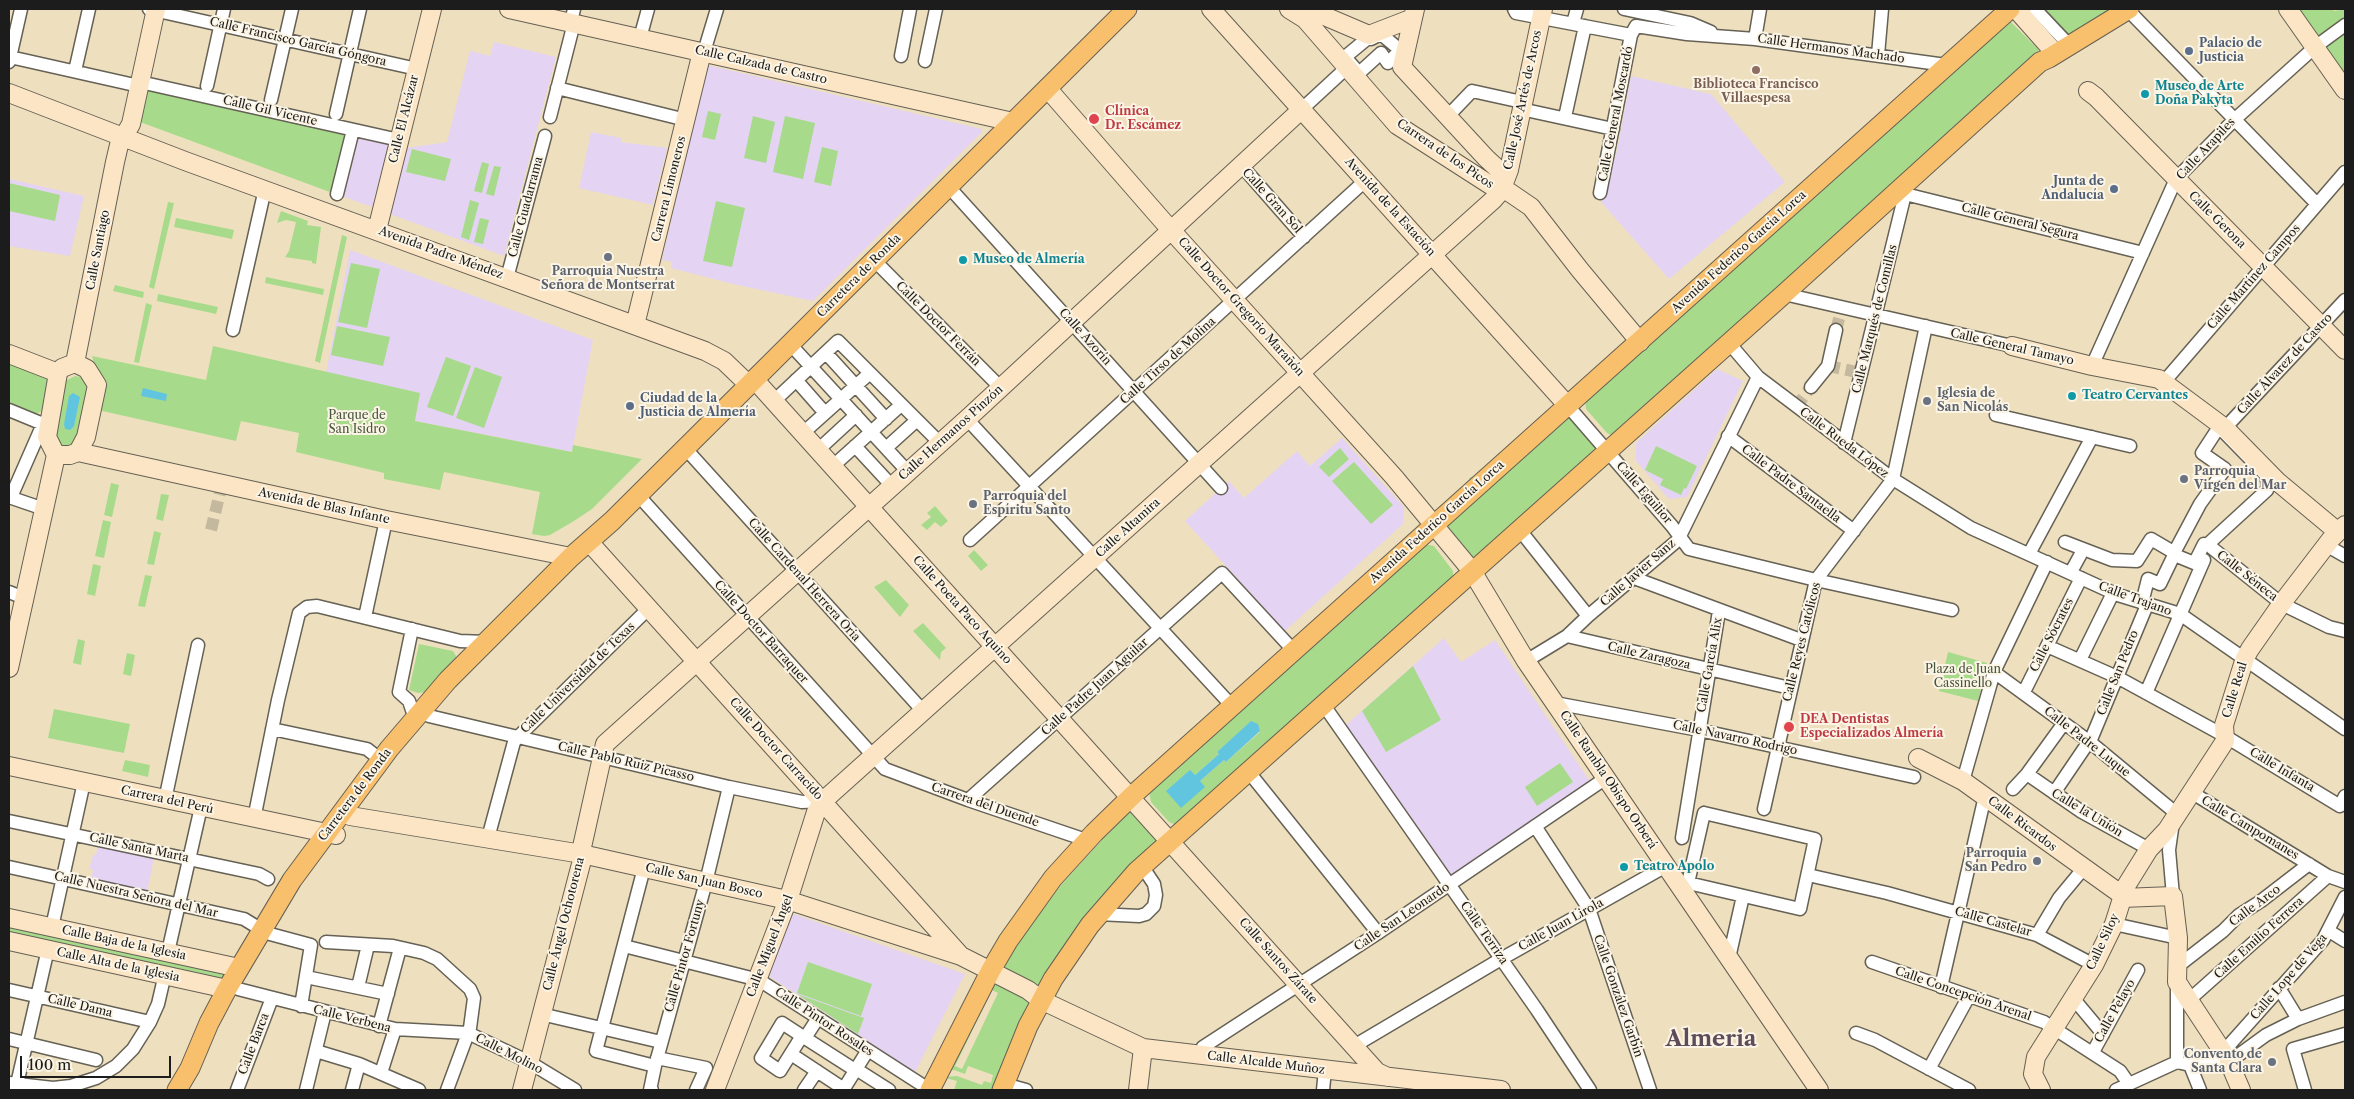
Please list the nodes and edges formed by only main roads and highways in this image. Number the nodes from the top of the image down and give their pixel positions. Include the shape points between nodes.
1 (1128, 9) edge
2 (2010, 9) edge
3 (2129, 9) edge
4 (590, 543) junction
5 (422, 718) junction
6 (331, 833) junction
7 (266, 932) junction
8 (232, 989) junction
9 (190, 1068) junction
10 (1003, 1087) edge
11 (169, 1090) edge
12 (177, 1090) edge
13 (189, 1090) edge
14 (930, 1090) edge

1 - 4 main road, Carretera de Ronda
2 - 14 main road, Avenida Federico García Lorca via 1086,840 1037,899 991,970
3 - 10 main road via 2040,62 1903,191 1607,450 1142,866 1098,914 1067,956 1041,1000
4 - 5 main road, Carretera de Ronda
4 - 5 main road, Carretera de Ronda via 571,557 448,680
5 - 6 main road, Carretera de Ronda via 350,816
5 - 6 main road, Carretera de Ronda via 381,760
6 - 7 main road, Carretera de Ronda
7 - 8 main road, Carretera de Ronda
7 - 8 main road, Carretera de Ronda via 239,968
8 - 9 main road, Carretera de Ronda via 209,1023
8 - 13 main road, Carretera de Ronda
9 - 11 main road
9 - 12 main road, Carretera de Ronda

